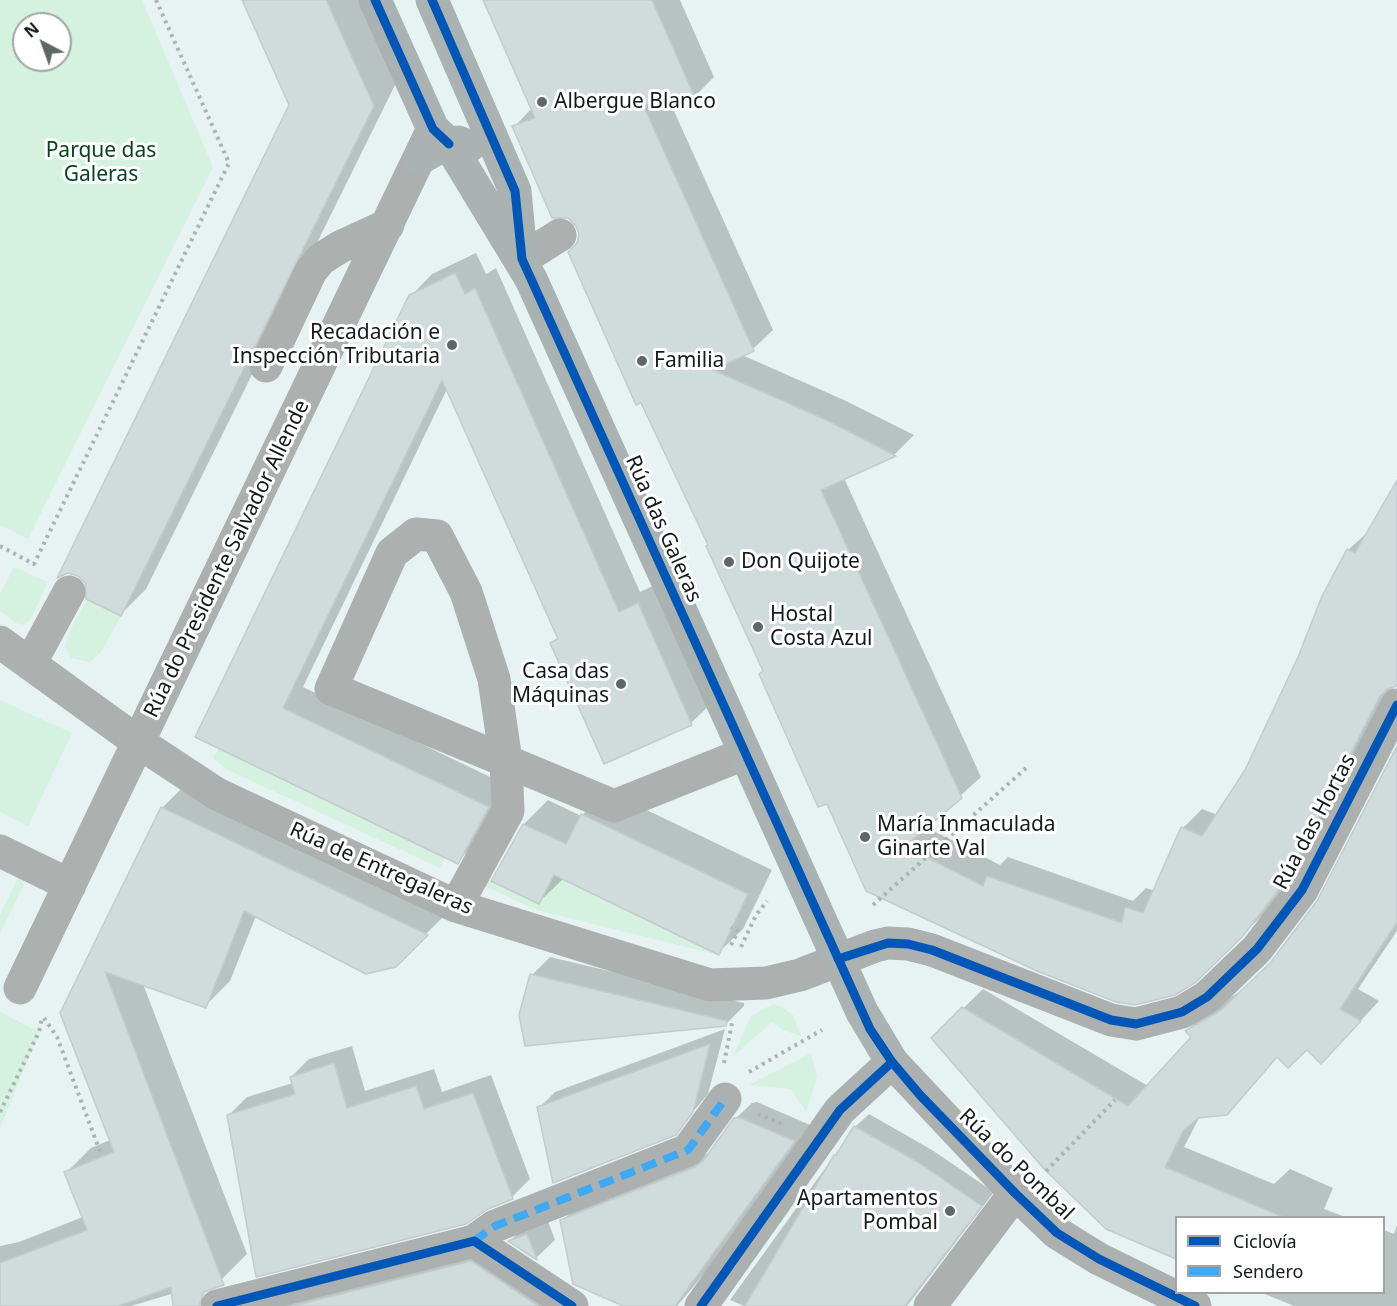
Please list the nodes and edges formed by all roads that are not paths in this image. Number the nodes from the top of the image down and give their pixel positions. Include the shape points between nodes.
1 (375, 0) edge
2 (432, 0) edge
3 (441, 137) junction
4 (519, 219) junction
5 (388, 225) junction
6 (560, 235) dead end
7 (522, 260) junction
8 (266, 366) dead end
9 (69, 592) dead end
10 (0, 642) edge
11 (30, 664) junction
12 (1397, 705) edge
13 (138, 742) junction
14 (744, 754) junction
15 (506, 761) junction
16 (0, 851) edge
17 (70, 885) junction
18 (456, 906) junction
19 (838, 959) junction
20 (27, 1001) road end
21 (1136, 1024) joint
22 (892, 1062) junction
23 (731, 1082) road end
24 (1026, 1187) junction
25 (474, 1241) junction
26 (217, 1306) edge
27 (572, 1306) edge
28 (701, 1306) edge
29 (930, 1306) edge
30 (1195, 1306) edge

1 - 3 main road, Rúa das Galeras
2 - 4 main road, Rúa das Galeras via 502,158 515,191
3 - 4 main road via 469,146
3 - 5 street, Rúa do Presidente Salvador Allende via 419,159
3 - 7 main road, Rúa das Galeras
4 - 7 main road, Rúa das Galeras
5 - 8 street via 321,259 311,271
5 - 13 street, Rúa do Presidente Salvador Allende
6 - 7 street
7 - 14 main road, Rúa das Galeras
9 - 11 street
10 - 11 street, Rúa de Entregaleras
11 - 13 street, Rúa de Entregaleras
12 - 21 street, Rúa das Hortas via 1302,890 1257,949 1207,997 1182,1012
13 - 17 street, Rúa do Presidente Salvador Allende
13 - 18 street, Rúa de Entregaleras via 217,794
14 - 15 street via 614,806
14 - 19 main road, Rúa das Galeras
15 - 15 street via 494,679 466,592 437,536 416,534 392,553 331,689
15 - 18 street via 508,811
16 - 17 street
17 - 20 street, Rúa do Presidente Salvador Allende
18 - 19 street, Rúa de Entregaleras via 710,985 765,983 800,975
19 - 21 street, Rúa de Entregaleras via 888,943 908,944 1111,1020
19 - 22 main road, Rúa das Galeras via 870,1029
22 - 24 street, Rúa do Pombal
22 - 28 street via 840,1110
23 - 25 street via 688,1150 495,1227
24 - 29 street
24 - 30 street, Rúa do Pombal via 1058,1233 1099,1259
25 - 26 street
25 - 27 street

